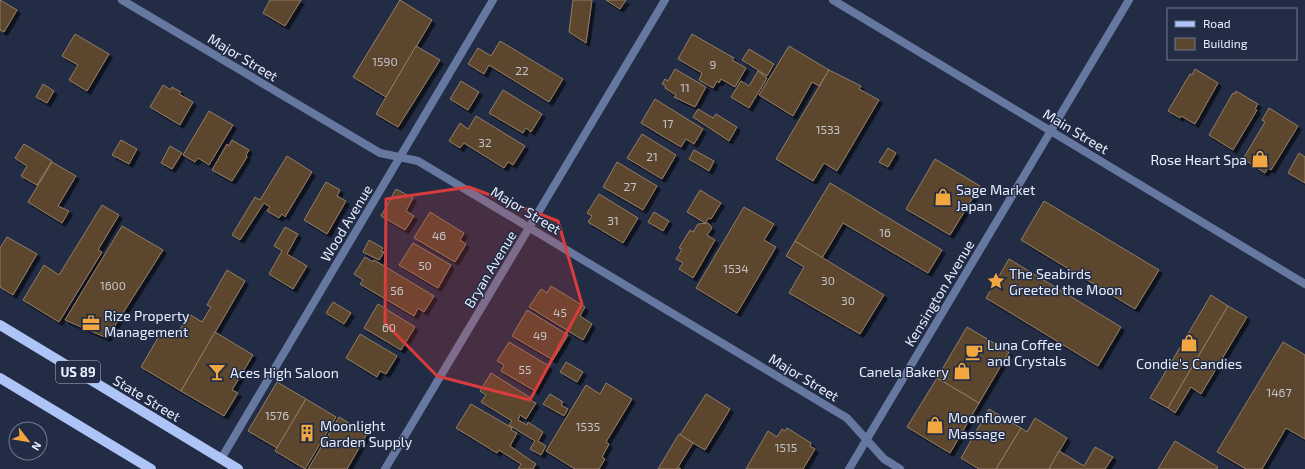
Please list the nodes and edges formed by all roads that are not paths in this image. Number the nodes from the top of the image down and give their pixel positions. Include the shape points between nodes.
1 (122, 0) edge
2 (493, 0) edge
3 (665, 0) edge
4 (833, 0) edge
5 (1129, 0) edge
6 (1051, 131) junction
7 (400, 158) junction
8 (529, 228) junction
9 (1305, 284) edge
10 (0, 325) edge
11 (0, 378) edge
12 (867, 439) junction
13 (222, 459) junction
14 (150, 469) edge
15 (238, 469) edge
16 (385, 469) edge
17 (850, 469) edge
18 (900, 469) edge

1 - 7 street, Major Street via 380,153
2 - 7 street, Wood Avenue
3 - 8 street, Bryan Avenue
4 - 6 street, Main Street
5 - 6 street, Kensington Avenue
6 - 9 street, Main Street
6 - 12 street, Kensington Avenue
7 - 8 street, Major Street via 418,161
7 - 13 street, Wood Avenue
8 - 12 street, Major Street via 847,418
8 - 16 street, Bryan Avenue
10 - 13 main road, State Street / US 89
11 - 14 main road
12 - 17 street, Kensington Avenue
12 - 18 street, Major Street via 884,459
13 - 15 main road, State Street / US 89

